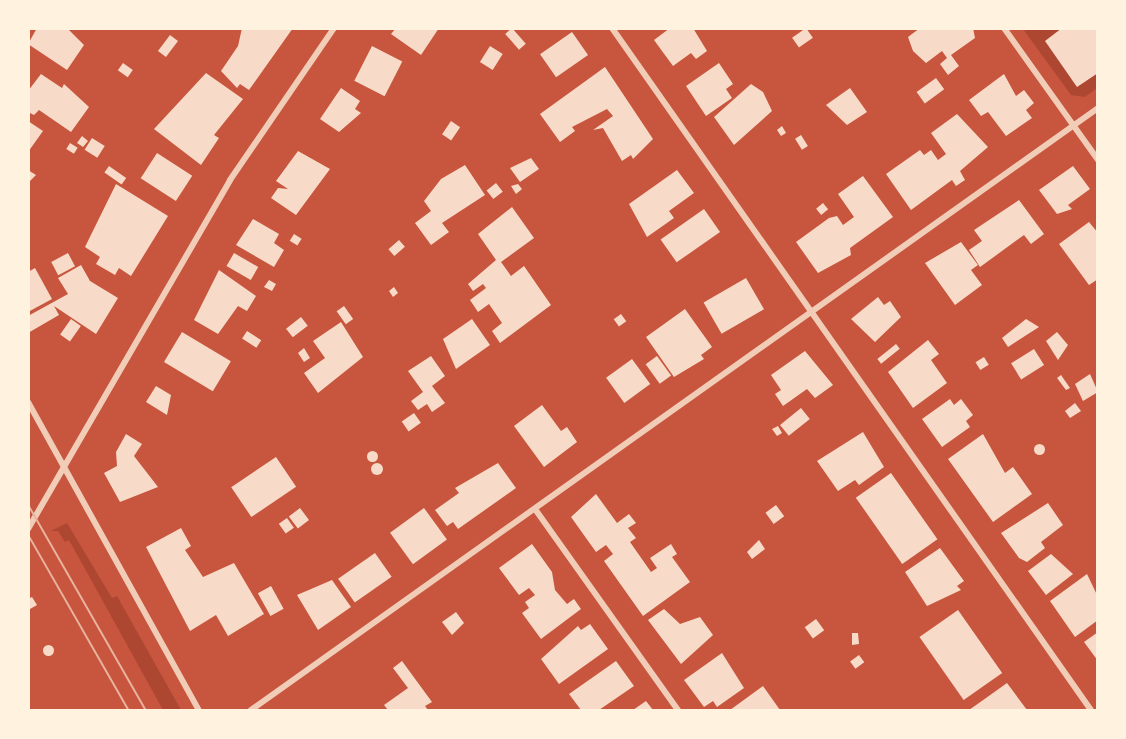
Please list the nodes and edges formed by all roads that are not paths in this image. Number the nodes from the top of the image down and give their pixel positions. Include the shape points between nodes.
1 (334, 28) edge
2 (612, 28) edge
3 (1004, 28) edge
4 (1098, 108) edge
5 (1073, 126) junction
6 (1098, 160) edge
7 (812, 314) junction
8 (28, 402) edge
9 (66, 472) junction
10 (535, 509) junction
11 (28, 529) edge
12 (199, 711) edge
13 (251, 711) edge
14 (678, 711) edge
15 (1091, 711) edge

1 - 9 street via 230,180
2 - 7 street
3 - 5 street
4 - 5 street
5 - 6 street
5 - 7 street
7 - 10 street
7 - 15 street
8 - 9 street
9 - 11 street
9 - 12 street
10 - 13 street
10 - 14 street

